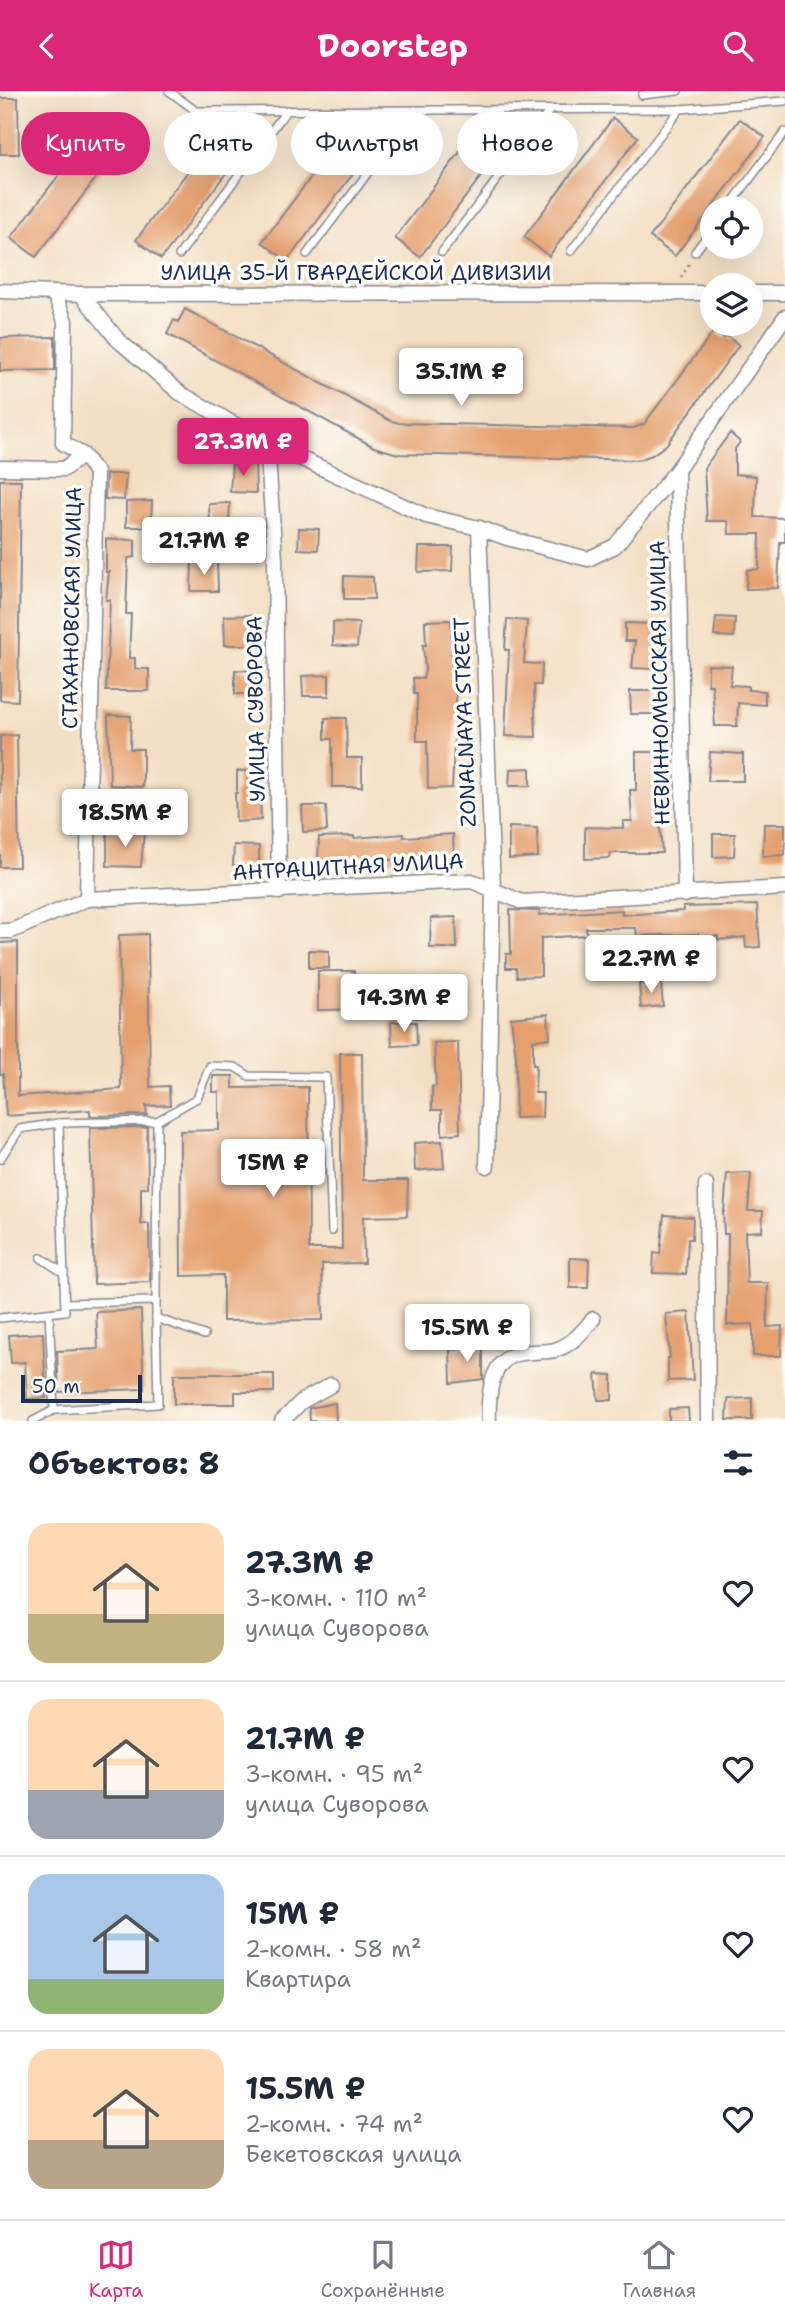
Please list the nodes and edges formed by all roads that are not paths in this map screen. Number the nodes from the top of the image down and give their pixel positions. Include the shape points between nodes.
1 (169, 91) edge
2 (678, 91) edge
3 (640, 93) edge
4 (785, 101) edge
5 (643, 109) junction
6 (680, 109) junction
7 (287, 110) junction
8 (415, 110) junction
9 (550, 110) junction
10 (785, 132) edge
11 (737, 196) edge
12 (700, 245) edge
13 (442, 251) dead end
14 (571, 251) dead end
15 (695, 252) road end
16 (307, 254) dead end
17 (179, 255) dead end
18 (0, 291) edge
19 (54, 293) junction
20 (700, 293) edge
21 (763, 293) edge
22 (785, 293) edge
23 (81, 294) junction
24 (785, 317) edge
25 (267, 443) junction
26 (83, 455) junction
27 (0, 468) edge
28 (677, 471) junction
29 (479, 528) junction
30 (785, 888) edge
31 (493, 889) junction
32 (279, 892) junction
33 (685, 895) junction
34 (87, 899) junction
35 (0, 931) edge
36 (157, 1121) junction
37 (59, 1123) junction
38 (0, 1159) edge
39 (487, 1166) dead end
40 (706, 1185) dead end
41 (332, 1231) dead end
42 (41, 1258) dead end
43 (64, 1273) junction
44 (156, 1301) junction
45 (65, 1303) junction
46 (49, 1313) junction
47 (0, 1318) edge
48 (156, 1318) junction
49 (593, 1319) dead end
50 (204, 1335) dead end
51 (331, 1385) dead end
52 (54, 1410) junction
53 (33, 1421) edge
54 (282, 1421) edge
55 (489, 1421) edge
56 (708, 1421) edge

1 - 7 lane via 196,111
2 - 3 lane
3 - 5 lane
4 - 6 lane
5 - 6 lane
5 - 9 lane
6 - 14 lane
7 - 8 lane
7 - 17 lane
8 - 9 lane
8 - 16 lane
9 - 13 lane
10 - 11 lane
12 - 15 lane
18 - 19 street, УЛИЦА 35-Й ГВАРДЕЙСКОЙ ДИВИЗИИ
19 - 23 street, УЛИЦА 35-Й ГВАРДЕЙСКОЙ ДИВИЗИИ
19 - 26 street, СТАХАНОВСКАЯ УЛИЦА via 65,321 63,443
20 - 23 street, УЛИЦА 35-Й ГВАРДЕЙСКОЙ ДИВИЗИИ
21 - 22 street
23 - 25 street via 118,340 180,393
24 - 28 street
25 - 29 street via 426,516
25 - 32 street, УЛИЦА СУВОРОВА via 275,559
26 - 27 street via 64,469
26 - 34 street, СТАХАНОВСКАЯ УЛИЦА via 96,472
28 - 29 street via 615,546 588,559
28 - 33 street, НЕВИННОМЫССКАЯ УЛИЦА
29 - 31 street, ZONALNAYA STREET
30 - 33 street, АНТРАЦИТНАЯ УЛИЦА
31 - 32 street, АНТРАЦИТНАЯ УЛИЦА via 472,881
31 - 33 street, АНТРАЦИТНАЯ УЛИЦА via 522,902
31 - 39 street, ZONALNAYA STREET
32 - 34 street, АНТРАЦИТНАЯ УЛИЦА
34 - 35 street, АНТРАЦИТНАЯ УЛИЦА via 11,931
36 - 37 lane
36 - 41 lane via 197,1098 210,1066 235,1067 249,1076 326,1077
36 - 44 lane
37 - 38 lane via 20,1129
37 - 43 lane
40 - 56 street
42 - 43 lane
43 - 45 lane
44 - 45 lane
44 - 48 lane
45 - 46 lane via 65,1311
46 - 47 lane
46 - 52 lane
48 - 50 lane
48 - 52 lane via 158,1404
49 - 55 street via 576,1339 556,1349 512,1356 498,1368 488,1397
51 - 54 street via 302,1401
52 - 53 lane

